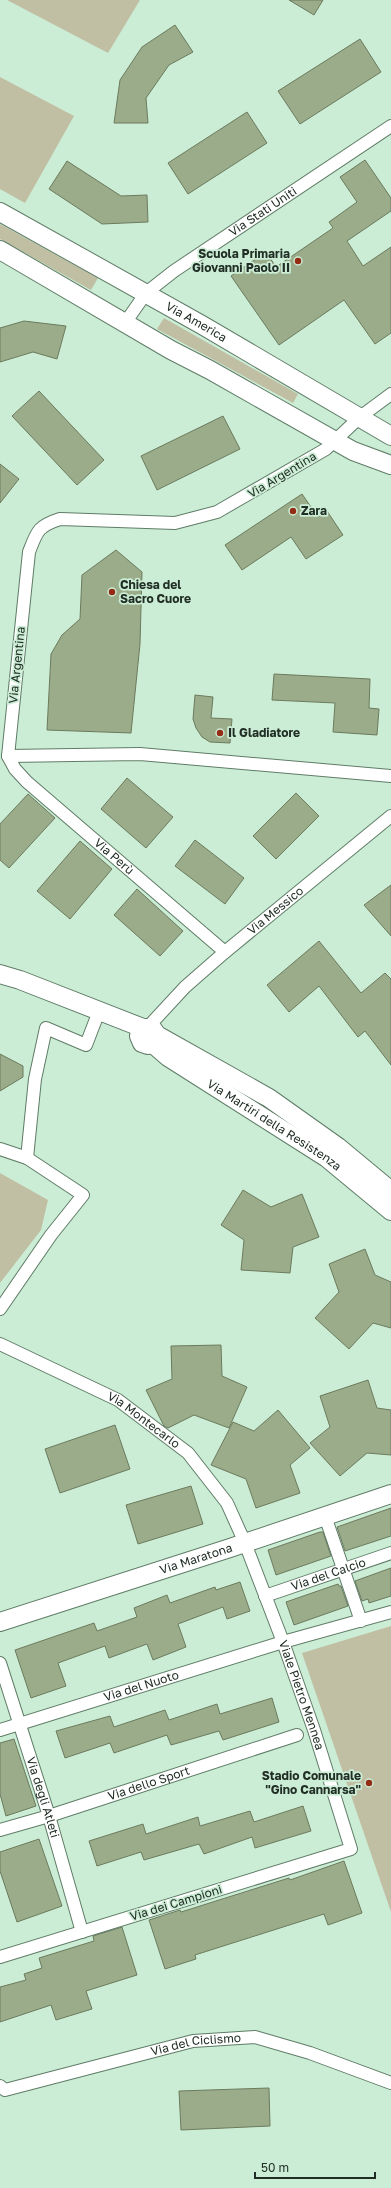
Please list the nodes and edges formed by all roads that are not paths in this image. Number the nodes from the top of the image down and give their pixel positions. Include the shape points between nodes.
1 (391, 126) edge
2 (0, 212) edge
3 (0, 250) edge
4 (146, 293) junction
5 (125, 323) junction
6 (391, 394) edge
7 (348, 429) junction
8 (391, 436) edge
9 (391, 465) edge
10 (8, 756) junction
11 (391, 776) edge
12 (391, 816) edge
13 (224, 952) junction
14 (0, 974) edge
15 (0, 982) edge
16 (99, 1016) junction
17 (148, 1034) junction
18 (0, 1149) edge
19 (27, 1158) junction
20 (391, 1191) edge
21 (391, 1211) edge
22 (0, 1309) edge
23 (0, 1344) edge
24 (391, 1494) edge
25 (325, 1516) junction
26 (245, 1543) junction
27 (391, 1552) edge
28 (343, 1569) junction
29 (265, 1596) junction
30 (391, 1612) edge
31 (361, 1621) junction
32 (0, 1622) edge
33 (282, 1642) junction
34 (0, 1663) edge
35 (20, 1724) junction
36 (0, 1730) edge
37 (297, 1736) dead end
38 (49, 1816) junction
39 (0, 1830) edge
40 (351, 1849) joint
41 (82, 1932) junction
42 (0, 1957) edge
43 (391, 2084) edge
44 (0, 2086) edge

1 - 4 street, Via Stati Uniti via 225,236
2 - 4 street, Via America
3 - 5 street, Via America
4 - 5 street, Via Stati Uniti
4 - 7 street, Via America
5 - 7 street, Via America
6 - 7 street, Via Argentina
7 - 8 street, Via America
7 - 9 street, Via America via 353,451
7 - 10 street, Via Argentina via 232,505 198,519 175,523 60,518 44,524 35,535 29,552
10 - 11 street via 140,754
10 - 13 street, Via Perù via 15,770 27,782
12 - 13 street, Via Messico
13 - 17 street, Via Messico via 185,987 164,1010
14 - 16 street, Via Martiri della Resistenza
15 - 16 street, Via Martiri della Resistenza via 19,986
16 - 17 street, Via Martiri della Resistenza
16 - 19 street via 86,1045 46,1028 35,1079
17 - 20 street, Via Martiri della Resistenza via 268,1098 338,1147
17 - 21 street, Via Martiri della Resistenza via 168,1056 327,1158
18 - 19 street
19 - 22 street via 83,1196 51,1235
23 - 26 street, Via Montecarlo via 118,1400 188,1453 227,1503
24 - 25 street, Via Maratona
25 - 26 street, Via Maratona
25 - 28 street
26 - 29 street, Viale Pietro Mennea
26 - 32 street, Via Maratona
27 - 28 street, Via del Calcio
28 - 29 street, Via del Calcio
28 - 31 street
29 - 33 street, Viale Pietro Mennea
30 - 31 street, Via del Nuoto
31 - 33 street, Via del Nuoto
33 - 35 street, Via del Nuoto
33 - 40 street, Viale Pietro Mennea via 314,1730
34 - 35 street, Via degli Atleti
35 - 36 street, Via del Nuoto
35 - 38 street, Via degli Atleti
37 - 38 street, Via dello Sport
38 - 39 street, Via dello Sport
38 - 41 street, Via degli Atleti
40 - 41 street, Via dei Campioni
41 - 42 street, Via dei Campioni
43 - 44 street, Via del Ciclismo via 310,2053 255,2037 193,2041 5,2090

